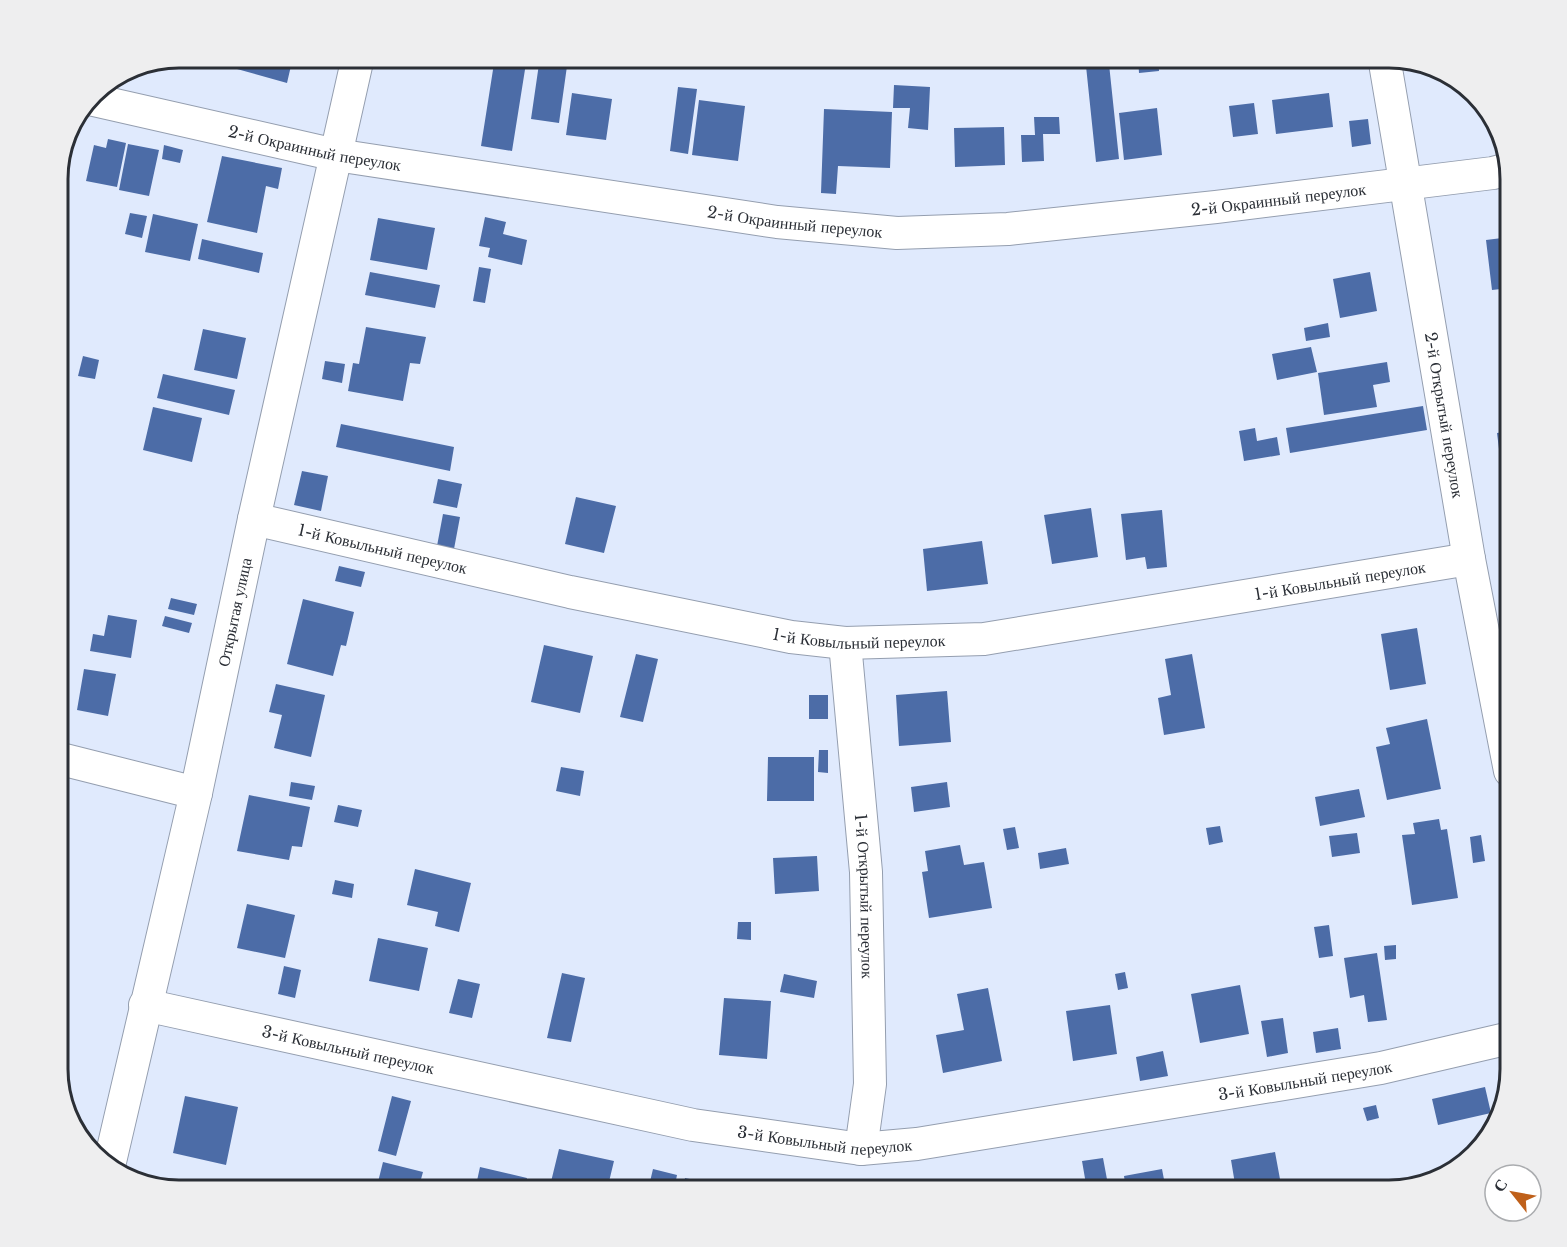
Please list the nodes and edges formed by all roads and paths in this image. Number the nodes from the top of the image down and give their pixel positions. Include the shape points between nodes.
1 (356, 68) edge
2 (1386, 68) edge
3 (99, 101) edge
4 (336, 155) junction
5 (1499, 171) edge
6 (1405, 183) junction
7 (254, 519) junction
8 (1469, 559) junction
9 (845, 643) junction
10 (1500, 719) edge
11 (68, 761) edge
12 (196, 793) junction
13 (145, 1005) junction
14 (1500, 1040) edge
15 (861, 1149) junction
16 (111, 1157) edge

1 - 4 street, Открытая улица
2 - 6 street, 2-й Открытый переулок
3 - 4 street, 2-й Окраинный переулок
4 - 6 street, 2-й Окраинный переулок via 777,222 897,234 1008,229
4 - 7 street, Открытая улица
5 - 6 street, 2-й Окраинный переулок
6 - 8 street, 2-й Открытый переулок
7 - 9 street, 1-й Ковыльный переулок via 570,592 790,637
7 - 12 street, Открытая улица
8 - 9 street, 1-й Ковыльный переулок via 984,639
8 - 10 street, 2-й Открытый переулок
9 - 15 street, 1-й Открытый переулок via 866,872 870,1084
11 - 12 street
12 - 13 street, Открытая улица
13 - 15 street, 3-й Ковыльный переулок via 693,1125
13 - 16 street, Открытая улица
14 - 15 street, 3-й Ковыльный переулок via 1381,1068 917,1144

